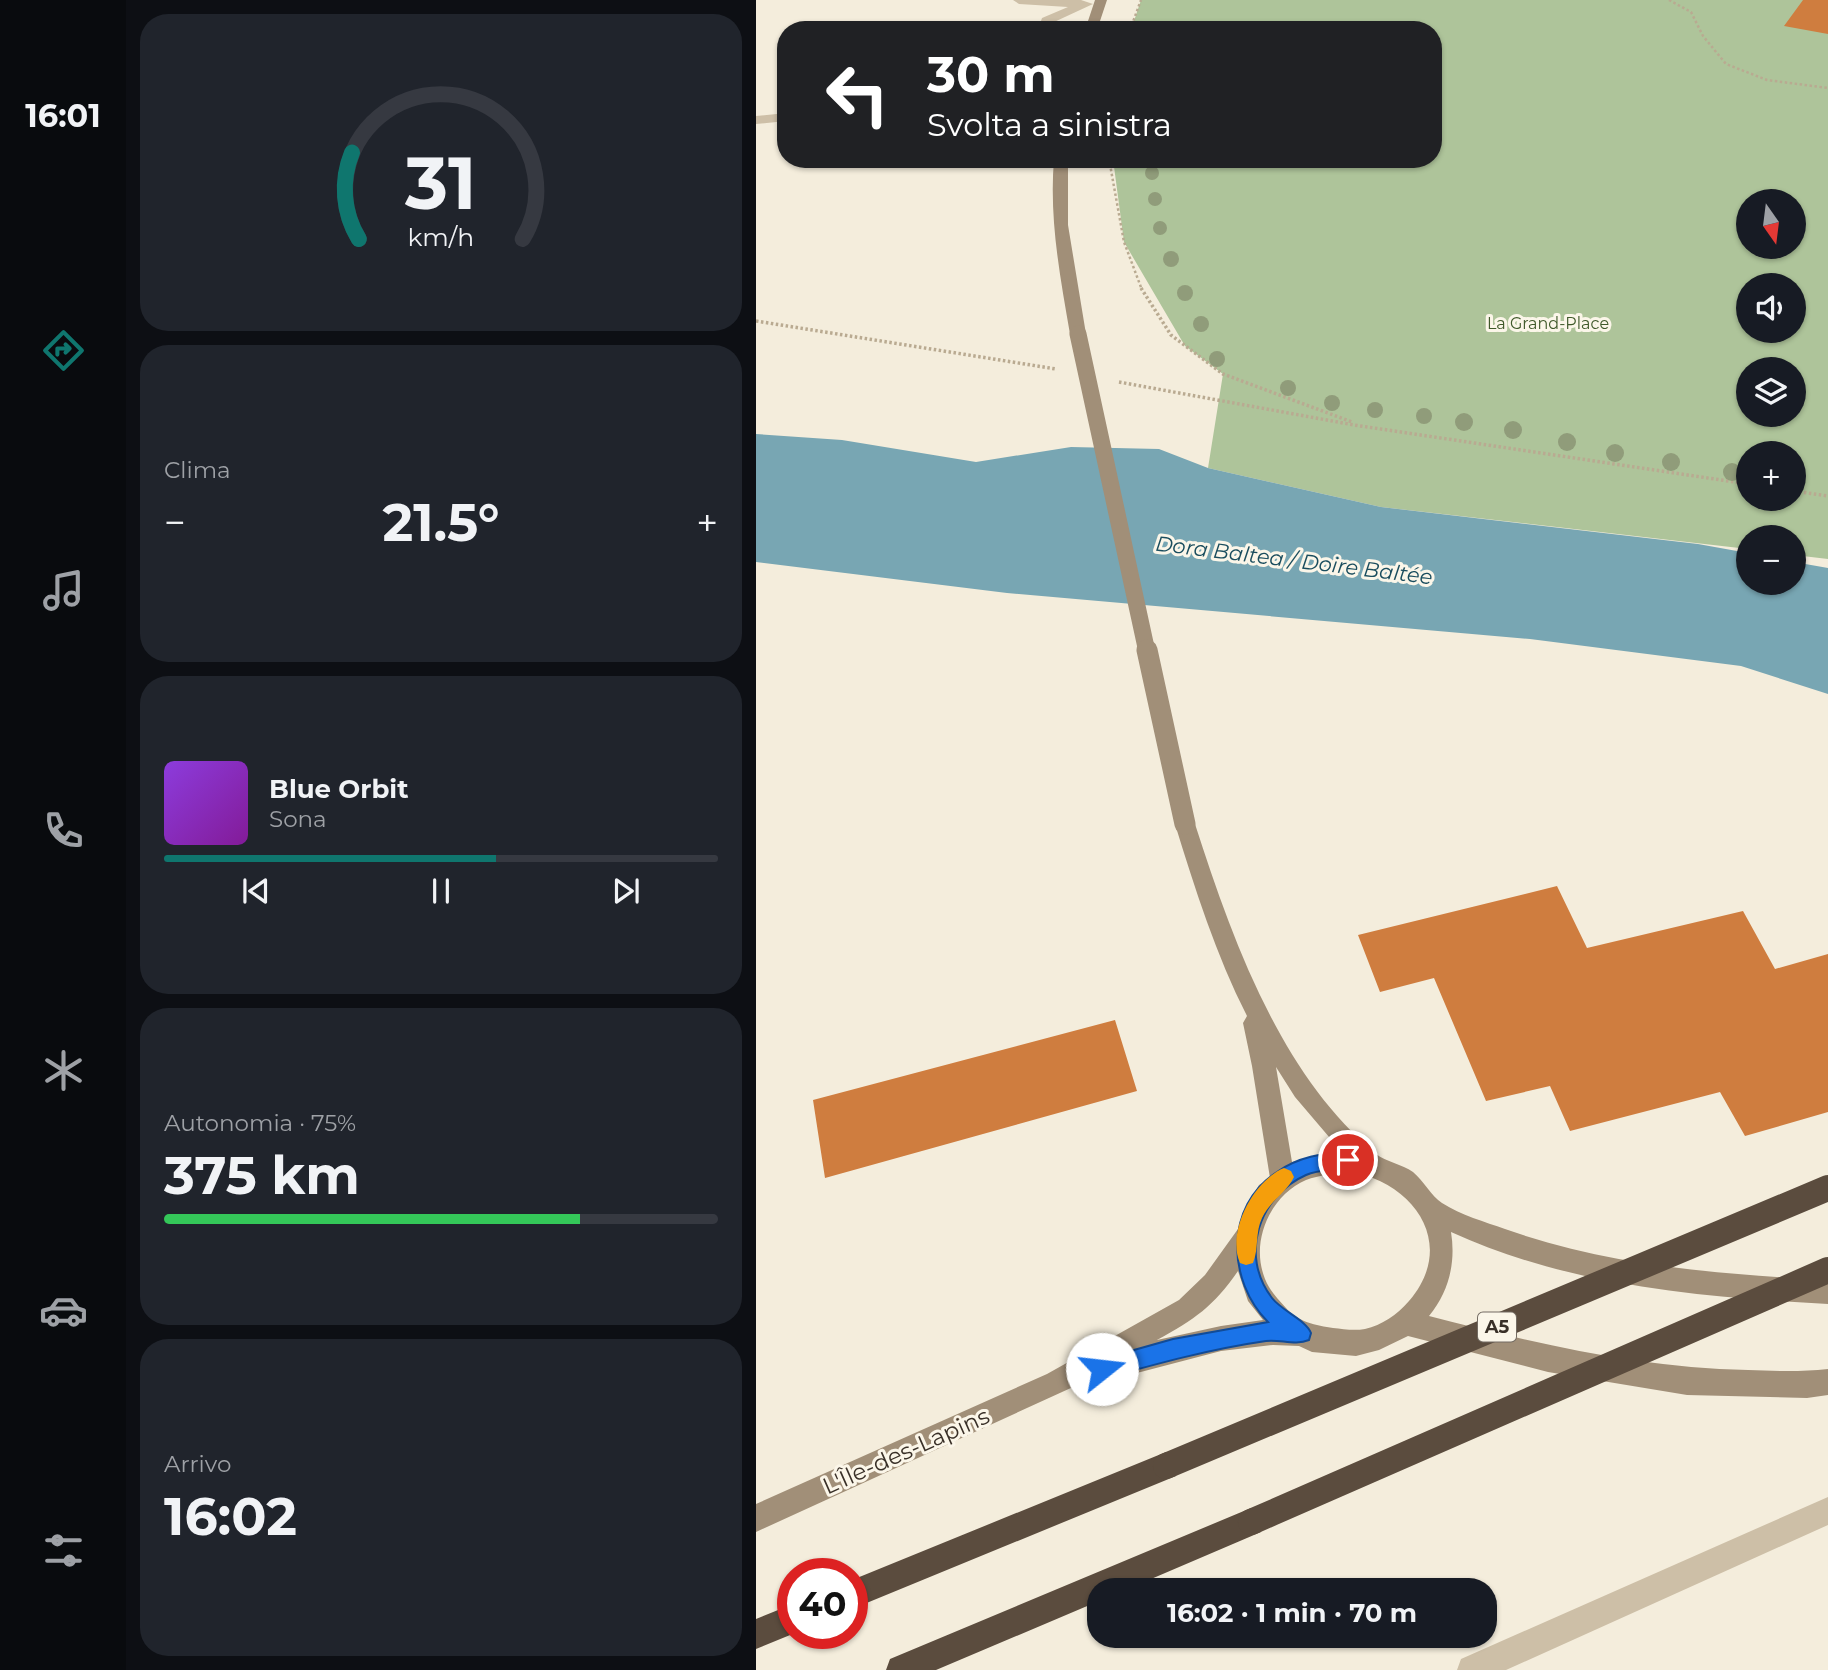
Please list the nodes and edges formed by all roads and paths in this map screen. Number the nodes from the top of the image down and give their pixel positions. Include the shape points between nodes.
1 (1019, 0) edge
2 (1141, 0) edge
3 (1669, 0) edge
4 (1096, 3) edge
5 (1046, 21) edge
6 (1093, 21) edge
7 (1133, 21) edge
8 (1828, 88) edge
9 (777, 118) edge
10 (756, 120) edge
11 (1060, 168) edge
12 (1111, 168) edge
13 (756, 321) edge
14 (1060, 370) dead end
15 (1114, 381) dead end
16 (1357, 424) junction
17 (1736, 482) edge
18 (1806, 493) edge
19 (1828, 496) edge
20 (1246, 993) junction
21 (1369, 1163) junction
22 (1282, 1178) junction
23 (1828, 1188) edge
24 (1430, 1210) junction
25 (1246, 1237) junction
26 (1828, 1270) edge
27 (1828, 1292) edge
28 (1406, 1323) junction
29 (1301, 1333) junction
30 (1828, 1382) edge
31 (1056, 1383) junction
32 (1828, 1511) edge
33 (756, 1518) edge
34 (868, 1588) edge
35 (777, 1625) edge
36 (756, 1634) edge
37 (901, 1670) edge
38 (1472, 1670) edge

1 - 4 lane
2 - 7 path
3 - 8 path via 1691,12 1726,64 1768,80
4 - 5 lane
4 - 6 street
9 - 10 lane
11 - 20 street, bridge via 1064,251 1078,334 1185,824
12 - 16 path via 1124,242 1139,285 1171,335 1223,374
13 - 14 path
15 - 16 path via 1266,412
16 - 17 path
18 - 19 path
20 - 21 street via 1282,1060 1317,1111
20 - 22 street via 1264,1066
21 - 22 street via 1323,1161
21 - 24 street via 1407,1182
22 - 25 street via 1266,1193
23 - 34 highway, A5, bridge
24 - 27 street via 1505,1242 1636,1274 1727,1288
24 - 28 street via 1440,1235 1441,1263 1436,1286
25 - 29 street via 1246,1263 1253,1286 1282,1322
25 - 31 street, L'Île-des-Lapins via 1214,1284 1188,1309
26 - 37 highway, bridge
28 - 29 street via 1386,1335 1356,1343 1325,1341
28 - 30 street via 1548,1359 1687,1382
29 - 31 street, L'Île-des-Lapins via 1269,1331 1173,1349
31 - 33 street, L'Île-des-Lapins
32 - 38 lane
35 - 36 highway

